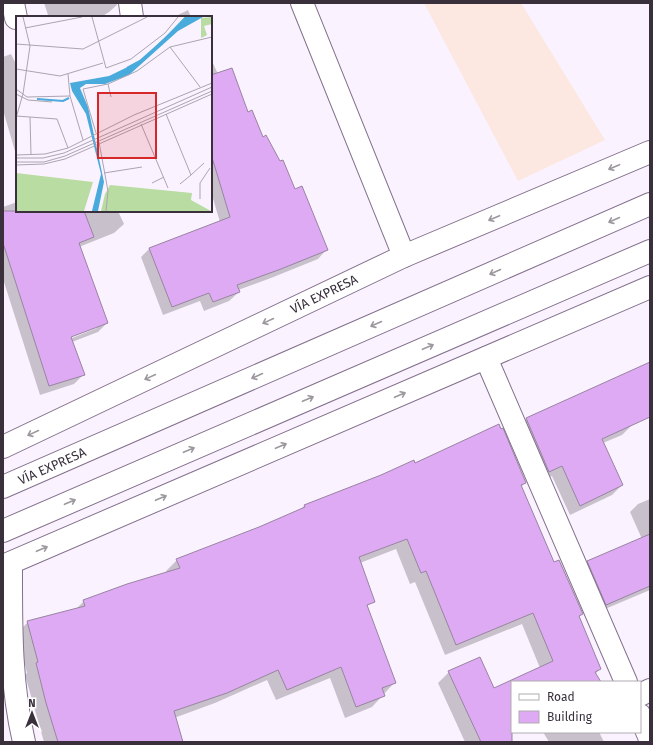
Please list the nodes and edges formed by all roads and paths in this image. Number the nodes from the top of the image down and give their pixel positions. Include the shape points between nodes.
1 (130, 3) edge
2 (302, 3) edge
3 (132, 16) edge
4 (650, 152) edge
5 (650, 204) edge
6 (650, 251) edge
7 (404, 256) junction
8 (650, 287) edge
9 (486, 358) junction
10 (3, 447) edge
11 (3, 487) edge
12 (6, 530) edge
13 (7, 564) edge
14 (626, 681) edge
15 (650, 690) edge
16 (641, 694) edge
17 (641, 717) edge
18 (650, 739) edge
19 (24, 742) edge

1 - 3 main road
2 - 7 main road
4 -> 7 main road, VÍA EXPRESA
5 -> 11 main road, VÍA EXPRESA
12 -> 6 main road
7 -> 10 main road, VÍA EXPRESA
8 - 9 main road
13 -> 9 main road
9 - 14 main road
13 - 19 main road via 11,647 18,717
15 - 16 main road
17 - 18 main road

